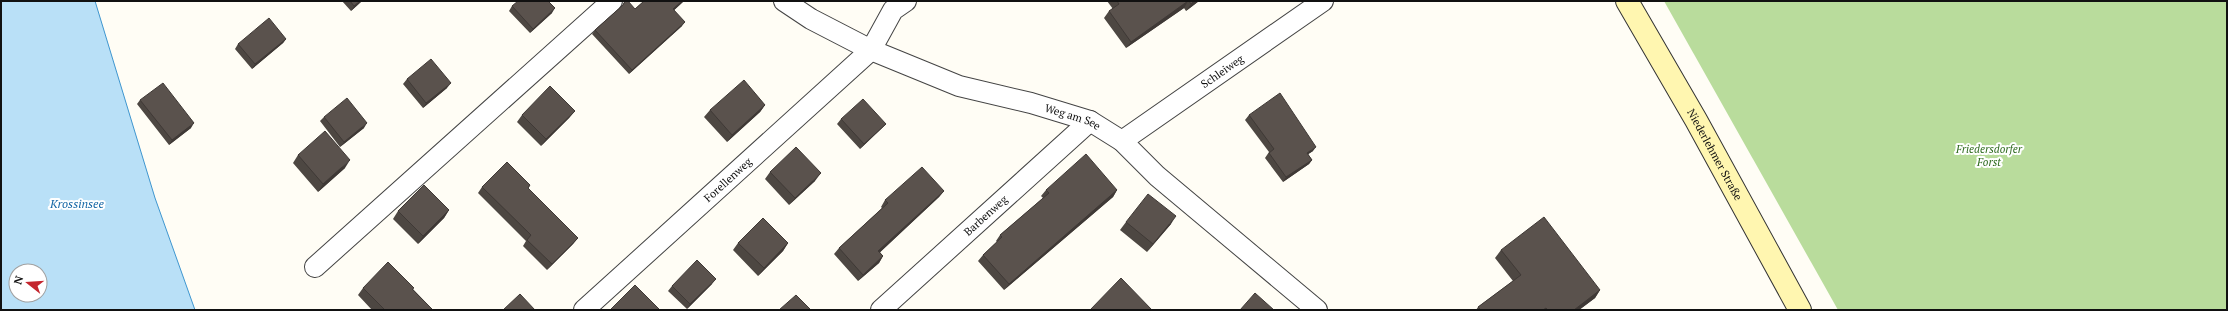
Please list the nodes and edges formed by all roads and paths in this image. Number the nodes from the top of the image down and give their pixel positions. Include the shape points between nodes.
1 (612, 1) edge
2 (784, 1) edge
3 (906, 1) edge
4 (1323, 1) edge
5 (1627, 1) edge
6 (871, 50) junction
7 (1090, 121) junction
8 (1122, 141) junction
9 (316, 267) dead end
10 (584, 310) edge
11 (882, 310) edge
12 (1317, 310) edge
13 (1800, 310) edge

1 - 9 lane
2 - 6 lane, Weg am See via 811,19
3 - 6 lane, Forellenweg via 893,10
4 - 8 lane, Schleiweg
5 - 13 main road, Niederlehmer Straße
6 - 7 lane, Weg am See via 959,86 1031,103
6 - 10 lane, Forellenweg
7 - 8 lane, Weg am See
7 - 11 lane, Barbenweg
8 - 12 lane, Weg am See via 1157,176

